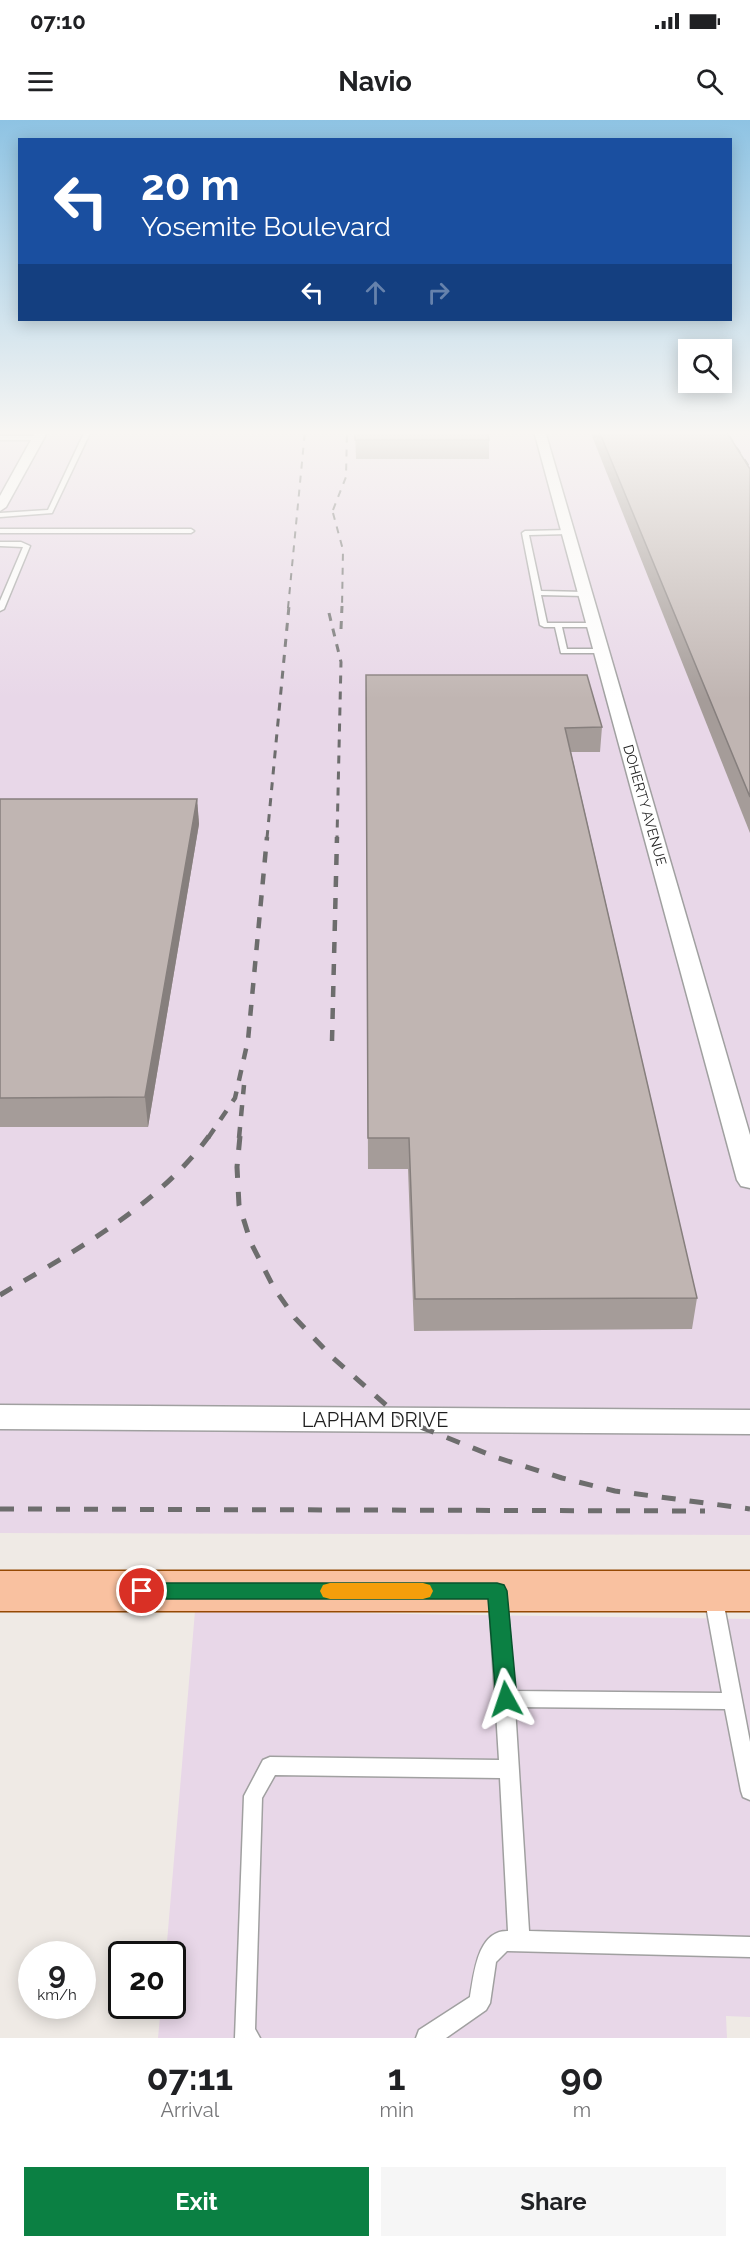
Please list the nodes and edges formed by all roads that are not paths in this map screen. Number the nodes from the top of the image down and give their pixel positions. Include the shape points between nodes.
1 (565, 521) edge
2 (0, 531) edge
3 (191, 531) dead end
4 (568, 532) junction
5 (0, 544) edge
6 (538, 593) junction
7 (585, 594) junction
8 (0, 609) edge
9 (558, 624) junction
10 (594, 625) junction
11 (601, 651) junction
12 (750, 1180) edge
13 (0, 1417) edge
14 (750, 1422) edge
15 (0, 1591) edge
16 (497, 1591) junction
17 (731, 1591) edge
18 (506, 1699) junction
19 (733, 1701) junction
20 (509, 1769) junction
21 (750, 1791) edge
22 (519, 1942) junction
23 (750, 1947) edge
24 (249, 2038) edge
25 (427, 2038) edge

1 - 4 street, DOHERTY AVENUE
2 - 3 lane
4 - 6 lane via 525,533
4 - 7 street, DOHERTY AVENUE
5 - 8 lane via 27,546
6 - 7 lane
6 - 9 lane via 544,624
7 - 10 street, DOHERTY AVENUE
9 - 10 lane
9 - 11 lane via 564,651
10 - 11 street, DOHERTY AVENUE
11 - 12 street, DOHERTY AVENUE
13 - 14 street, LAPHAM DRIVE
15 - 16 main road
16 - 17 main road
16 - 18 lane
17 - 19 lane
18 - 19 lane
18 - 20 lane
19 - 21 lane
20 - 22 lane
20 - 24 lane via 270,1766 253,1796 244,2034
22 - 23 lane
22 - 25 lane via 503,1941 487,1958 479,2003

